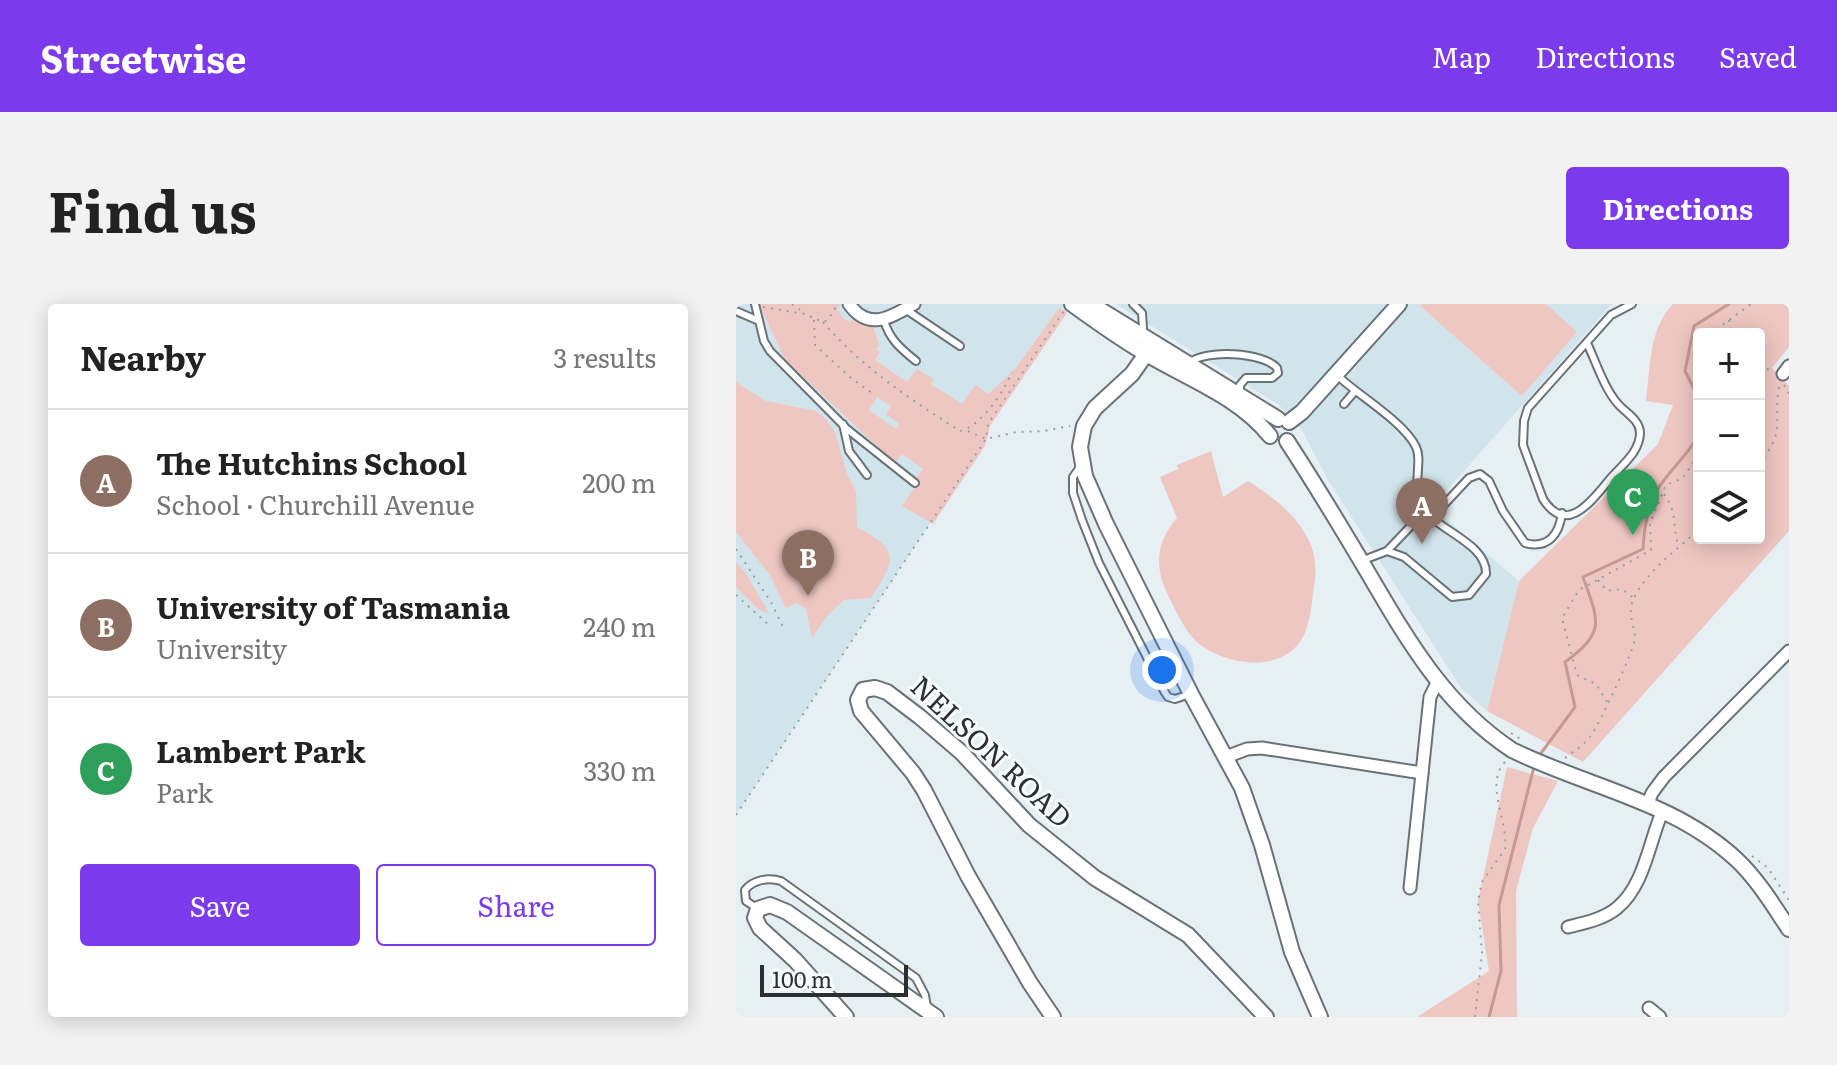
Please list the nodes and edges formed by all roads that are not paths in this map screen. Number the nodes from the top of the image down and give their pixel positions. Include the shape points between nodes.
1 (755, 304) edge
2 (849, 304) edge
3 (1091, 304) edge
4 (1133, 304) edge
5 (1399, 304) edge
6 (1632, 304) edge
7 (1069, 305) edge
8 (910, 306) edge
9 (736, 311) edge
10 (884, 320) junction
11 (759, 321) junction
12 (1143, 328) dead end
13 (1587, 343) junction
14 (960, 346) dead end
15 (1150, 349) junction
16 (916, 361) dead end
17 (1189, 371) junction
18 (1336, 375) junction
19 (1355, 391) junction
20 (1240, 395) junction
21 (1344, 404) dead end
22 (1283, 421) junction
23 (843, 424) junction
24 (1270, 436) junction
25 (1287, 441) junction
26 (1082, 464) junction
27 (867, 475) dead end
28 (915, 483) dead end
29 (1439, 510) dead end
30 (1425, 511) junction
31 (1562, 513) junction
32 (1387, 551) junction
33 (1361, 561) junction
34 (1789, 652) edge
35 (1437, 683) junction
36 (1191, 694) junction
37 (1226, 757) junction
38 (1422, 773) junction
39 (1648, 803) junction
40 (1663, 810) junction
41 (1410, 888) dead end
42 (737, 896) edge
43 (752, 905) junction
44 (1568, 927) dead end
45 (1789, 929) edge
46 (1649, 1008) dead end
47 (932, 1014) edge
48 (846, 1017) edge
49 (1053, 1017) edge
50 (1266, 1017) edge
51 (1320, 1017) edge
52 (1660, 1017) edge

1 - 11 lane
2 - 10 street via 863,317
3 - 15 street
4 - 12 lane via 1142,313
5 - 18 street
6 - 13 lane via 1611,315
7 - 15 street
8 - 10 street
8 - 14 lane
9 - 11 lane
10 - 16 lane via 895,343
11 - 23 lane via 770,351
13 - 31 lane via 1535,399 1524,421 1523,445 1536,483 1547,505
13 - 31 lane via 1616,402 1638,425 1639,441 1588,507
15 - 17 street
15 - 26 street via 1095,408 1083,429
17 - 20 street
17 - 20 lane via 1200,356 1226,354 1265,359 1277,368 1272,378 1243,380
17 - 24 street
18 - 19 lane
18 - 22 street via 1302,412
19 - 21 lane
19 - 30 lane via 1415,444 1416,483
20 - 22 street
22 - 24 street via 1269,425
22 - 25 street via 1292,433
23 - 27 lane via 849,451
23 - 28 lane
24 - 25 street
25 - 33 street
26 - 36 street via 1088,487
26 - 36 lane via 1073,477 1073,493 1099,563 1168,697
29 - 31 lane via 1469,478 1480,474 1525,543 1538,545 1553,538
30 - 32 lane
30 - 32 lane via 1484,560 1486,574 1476,589 1452,597 1404,557
32 - 33 lane
33 - 35 street
34 - 39 street via 1664,777
35 - 38 street via 1430,697
35 - 39 street via 1512,750 1527,751 1549,766
36 - 37 street
37 - 38 street via 1262,748
37 - 51 street via 1255,821 1292,952
38 - 41 street
39 - 40 street
40 - 44 street via 1643,868 1621,903 1607,914
40 - 45 street via 1734,858
42 - 43 lane
43 - 47 street via 787,912
43 - 47 lane via 745,890 749,884 781,881 916,978
43 - 48 street via 760,928
46 - 52 street
49 - 50 street, NELSON ROAD via 968,876 933,803 861,711 858,700 863,690 887,692 920,717 1029,825 1095,878 1188,935

